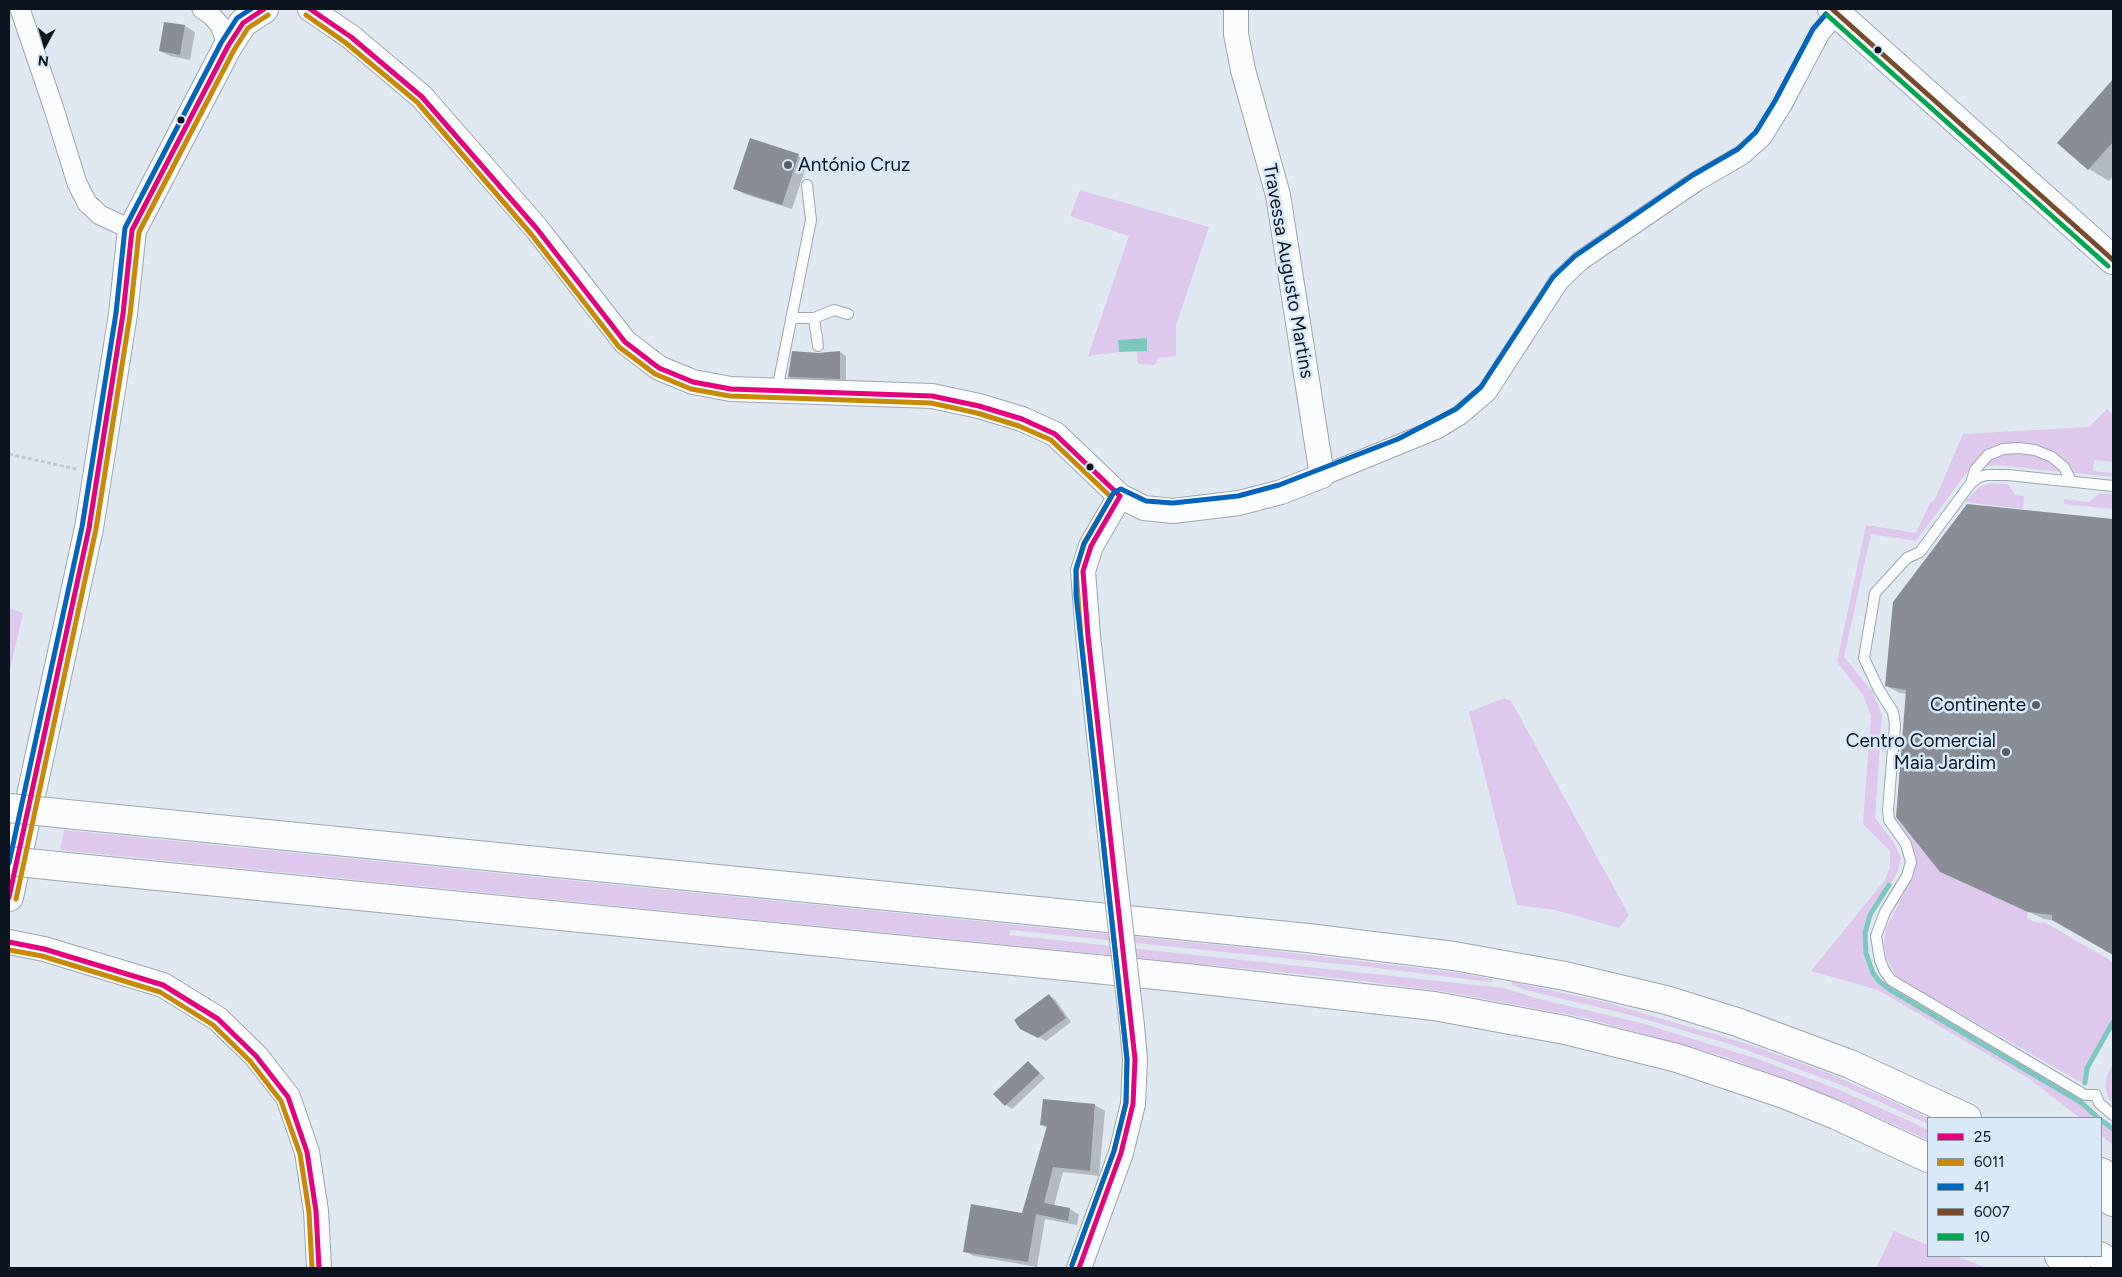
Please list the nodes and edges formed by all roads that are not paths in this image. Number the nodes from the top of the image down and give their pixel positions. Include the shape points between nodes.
1 (20, 9) edge
2 (202, 9) edge
3 (264, 9) edge
4 (310, 9) edge
5 (1236, 9) edge
6 (1837, 10) edge
7 (228, 46) junction
8 (807, 185) dead end
9 (132, 230) junction
10 (2113, 260) edge
11 (848, 314) dead end
12 (792, 318) junction
13 (814, 318) junction
14 (818, 346) dead end
15 (777, 390) junction
16 (1322, 476) junction
17 (2071, 482) junction
18 (1971, 483) junction
19 (2113, 486) edge
20 (1120, 496) junction
21 (9, 808) edge
22 (9, 861) edge
23 (9, 897) edge
24 (9, 942) edge
25 (2113, 1115) edge
26 (1965, 1117) edge
27 (1927, 1158) edge
28 (2102, 1173) edge
29 (2113, 1179) edge
30 (2102, 1195) edge
31 (2113, 1202) edge
32 (2060, 1257) edge
33 (2101, 1257) edge
34 (2113, 1265) edge
35 (319, 1268) edge
36 (1078, 1268) edge
37 (2076, 1268) edge

1 - 9 street via 77,183 87,203 100,214
2 - 7 street via 212,14 220,25
3 - 7 main road via 243,23
4 - 15 street via 351,37 422,97 537,229 625,342 659,368 693,382 731,389
5 - 16 street, Travessa Augusto Martins via 1242,70 1278,196
6 - 10 main road
6 - 16 street via 1820,33 1762,136 1742,155 1697,181 1580,260 1558,281 1487,392 1437,430
7 - 9 main road
8 - 12 lane via 811,220
9 - 23 main road via 123,314 89,528
11 - 13 lane via 834,310
12 - 13 lane
12 - 15 lane
13 - 14 lane
15 - 20 street via 932,396 1022,419 1055,434
16 - 20 street via 1281,492 1239,503 1173,512 1144,508
17 - 18 lane via 1987,475
17 - 18 lane via 2064,468 2052,457 2018,448 1988,455 1974,470
17 - 19 lane
18 - 25 lane via 1920,552 1906,558 1876,593 1864,658 1893,712 1889,820 1906,844 1910,862 1907,876 1879,924 1876,936 1880,960 1891,980 2086,1095 2096,1095
20 - 36 street, bridge via 1091,546 1083,570 1136,1060 1133,1104 1121,1153
21 - 26 main road, bridge via 1308,938 1454,956 1565,976 1666,1000 1737,1022 1850,1064
22 - 27 main road, bridge via 1176,977 1434,1006 1547,1026 1677,1058 1784,1094
24 - 35 street via 44,949 163,985 218,1019 256,1056 288,1097 307,1152 316,1211
28 - 29 main road
30 - 31 main road
32 - 37 main road
33 - 34 main road

